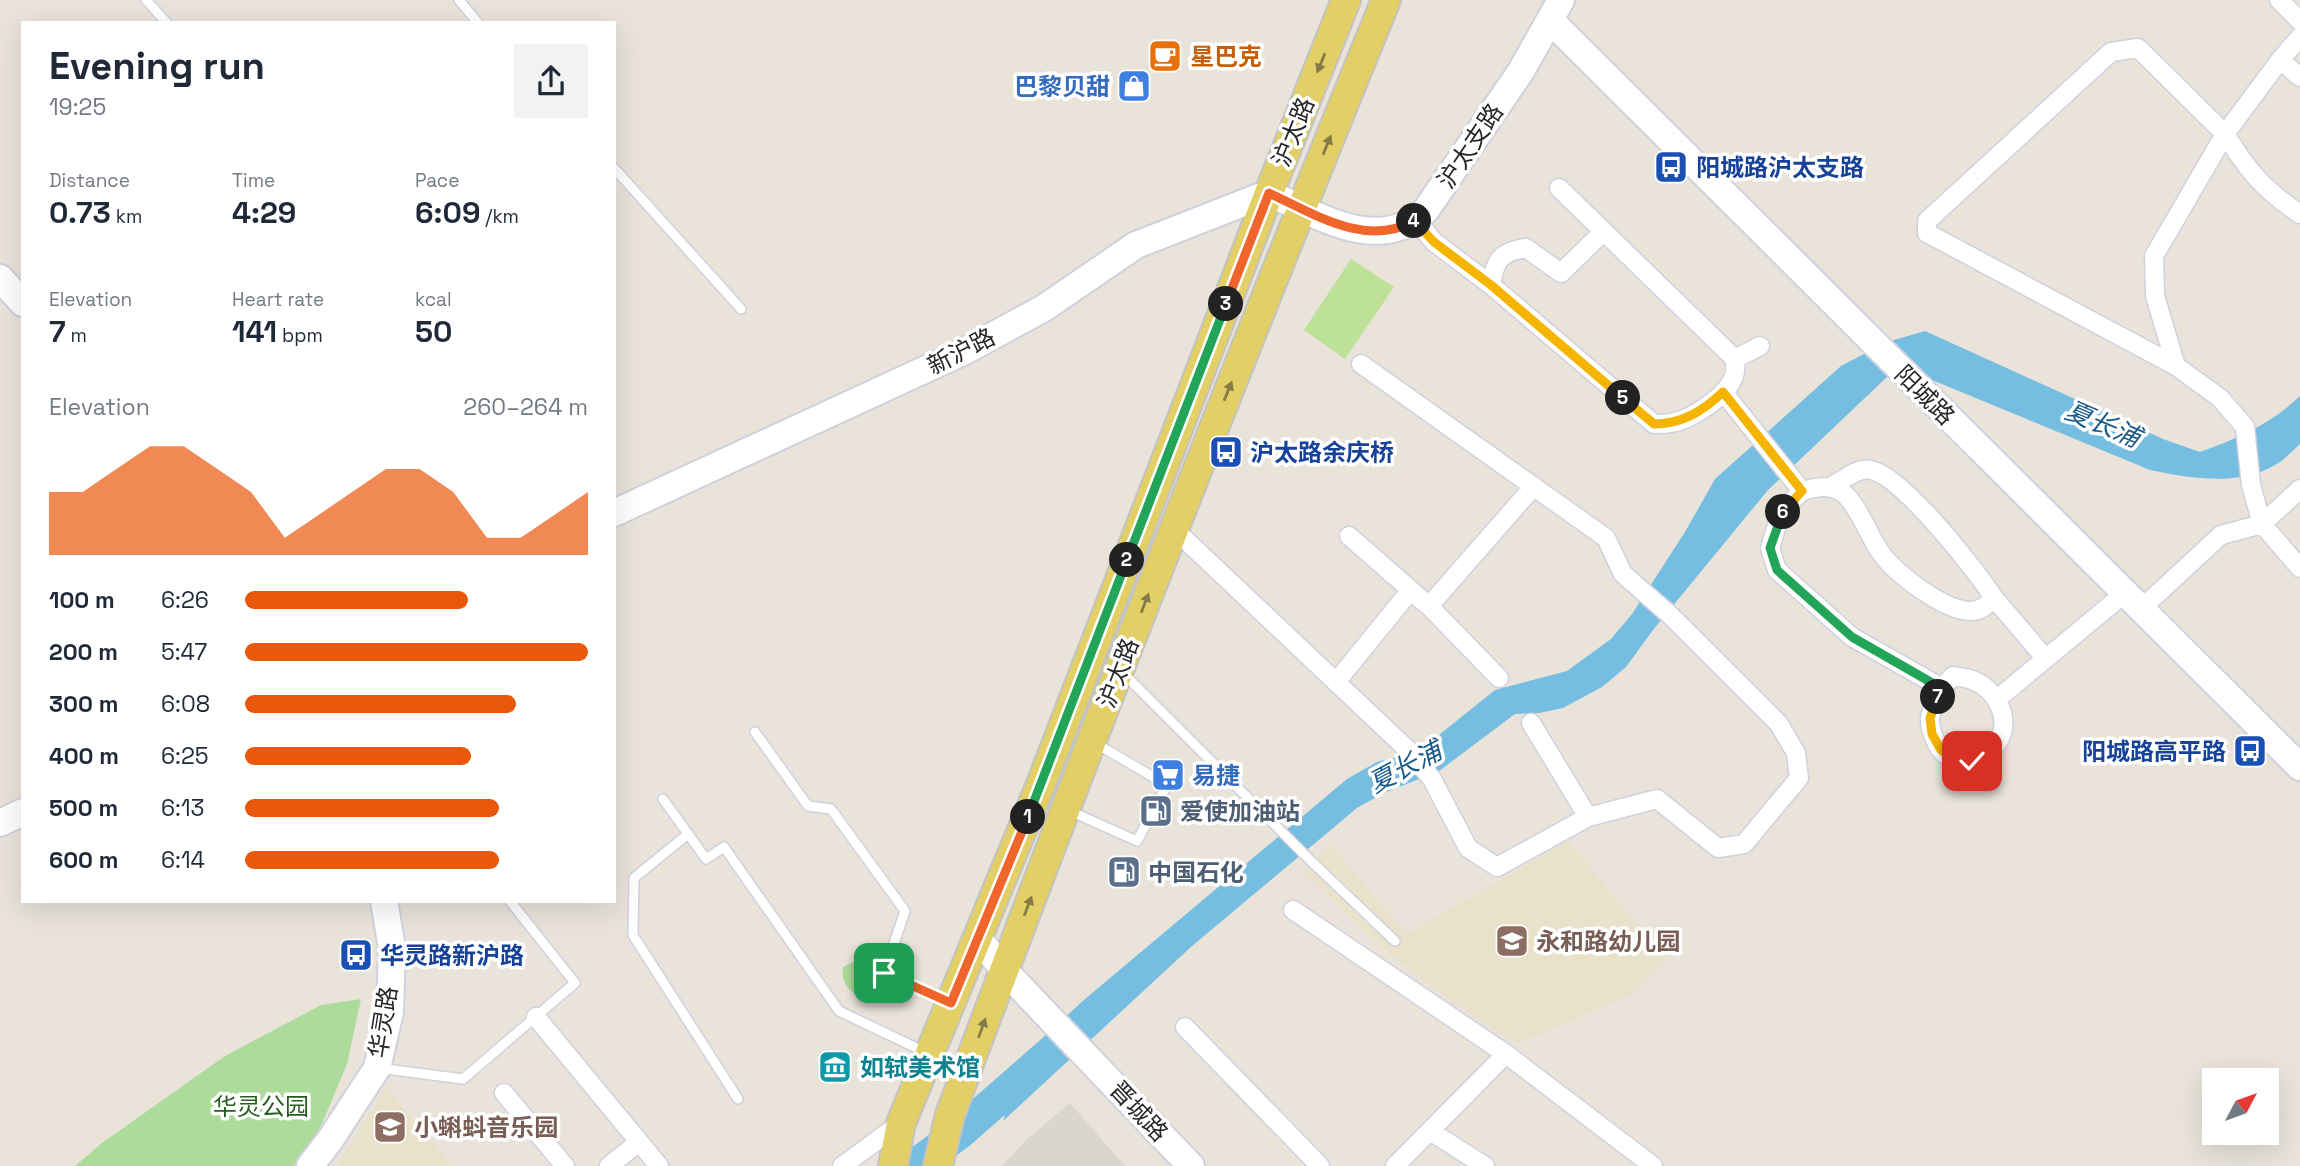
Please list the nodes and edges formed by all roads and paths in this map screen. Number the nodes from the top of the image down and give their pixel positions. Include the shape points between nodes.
1 (146, 0) edge
2 (459, 0) edge
3 (1346, 0) edge
4 (1386, 0) edge
5 (2279, 0) edge
6 (1556, 11) edge
7 (165, 21) edge
8 (476, 21) edge
9 (2300, 21) edge
10 (2300, 37) edge
11 (2280, 60) junction
12 (2300, 77) edge
13 (2225, 134) junction
14 (616, 170) edge
15 (1559, 188) dead end
16 (1269, 193) junction
17 (1301, 208) junction
18 (2300, 214) edge
19 (1416, 220) junction
20 (1604, 232) junction
21 (0, 278) edge
22 (1491, 285) junction
23 (21, 301) edge
24 (741, 309) dead end
25 (1760, 346) dead end
26 (1735, 359) junction
27 (1361, 364) dead end
28 (2176, 366) junction
29 (1723, 392) junction
30 (1797, 485) junction
31 (1534, 486) junction
32 (1832, 486) junction
33 (2300, 489) edge
34 (616, 512) edge
35 (2262, 524) junction
36 (1174, 530) junction
37 (1349, 536) dead end
38 (2300, 568) edge
39 (1410, 591) junction
40 (1994, 598) junction
41 (2133, 601) junction
42 (1429, 606) junction
43 (2046, 659) junction
44 (1119, 669) junction
45 (1499, 678) dead end
46 (1336, 682) junction
47 (1941, 688) junction
48 (1996, 700) junction
49 (1531, 723) dead end
50 (754, 732) dead end
51 (1091, 741) junction
52 (2300, 767) edge
53 (663, 799) dead end
54 (1066, 809) junction
55 (21, 813) edge
56 (1588, 817) junction
57 (0, 823) edge
58 (688, 834) junction
59 (512, 903) edge
60 (388, 906) edge
61 (1293, 910) dead end
62 (978, 938) junction
63 (1395, 941) dead end
64 (1004, 970) junction
65 (951, 1003) junction
66 (536, 1017) junction
67 (1185, 1027) dead end
68 (930, 1054) junction
69 (1506, 1054) junction
70 (377, 1068) junction
71 (504, 1093) dead end
72 (738, 1099) dead end
73 (901, 1123) junction
74 (1430, 1131) junction
75 (639, 1142) junction
76 (310, 1166) edge
77 (565, 1166) edge
78 (609, 1166) edge
79 (659, 1166) edge
80 (842, 1166) edge
81 (893, 1166) edge
82 (939, 1166) edge
83 (1191, 1166) edge
84 (1320, 1166) edge
85 (1395, 1166) edge
86 (1485, 1166) edge
87 (1653, 1166) edge

1 - 7 lane
2 - 8 lane
3 -> 16 main road, 沪太路
17 -> 4 main road, 沪太路
5 - 9 street
6 - 19 street, 沪太支路 via 1521,71
6 - 41 street, 阳城路
10 - 11 street
11 - 12 street
11 - 13 street
13 - 18 street via 2245,167 2272,195
13 - 28 street via 2154,256 2155,296
13 - 28 street via 2138,48 2111,52 1927,221 1927,233
14 - 24 lane
15 - 20 street
16 - 17 street
16 - 34 street, 新沪路 via 1136,245 1044,308 963,352
16 - 62 main road, 沪太路
17 - 19 street via 1366,232 1386,232
36 -> 17 main road, 沪太路
19 - 22 street via 1434,242
20 - 22 street via 1560,273 1526,248 1509,251 1498,260
20 - 26 street
21 - 23 street
22 - 29 street via 1654,424 1687,418
25 - 26 street
26 - 29 street via 1735,376
27 - 31 street
28 - 35 street via 2220,398 2245,427 2251,485
29 - 30 street
30 - 32 street
30 - 47 street via 1770,548 1777,570 1852,637
31 - 42 street
31 - 56 street via 1606,538 1623,574 1779,723 1796,753 1798,778 1744,844 1718,848 1657,799
32 - 40 street via 1847,495 1882,555 1927,593 1959,610 1985,607
32 - 40 street via 1860,469 1873,470 1893,481 1938,527
33 - 35 street
35 - 38 street
35 - 41 street via 2221,535
44 -> 36 main road, 沪太路
36 - 46 street
37 - 39 street
39 - 42 street
39 - 46 street
40 - 43 street
41 - 43 street
41 - 52 street, 阳城路
42 - 45 street
43 - 48 street
44 - 51 main road, 沪太路
44 - 63 lane
46 - 56 street via 1408,750 1432,779 1468,848 1497,867
47 - 48 street via 1953,676 1972,678
47 - 48 street via 1930,718 1932,734 1941,750 1955,760 1984,756 2004,733 2003,712
49 - 56 street
50 - 65 lane via 808,806 831,809 905,911 884,973
51 - 54 main road, 沪太路
51 - 54 lane via 1167,785 1137,841
53 - 58 lane
64 -> 54 main road, 沪太路
55 - 57 street
58 - 68 lane via 706,859 724,847 839,1011
58 - 72 lane via 634,878 633,935
59 - 66 lane via 575,983
60 - 70 street, 华灵路 via 390,1013
61 - 69 street
62 - 64 street
62 - 65 main road, 沪太路
82 -> 64 main road, 沪太路 via 950,1115
64 - 83 street, 晋城路
65 - 68 main road, 沪太路
66 - 70 lane via 463,1079
66 - 75 street
67 - 84 street
68 - 73 main road, 沪太路
69 - 74 street
69 - 87 street
70 - 76 street, 华灵路
71 - 77 street
73 - 80 street
73 - 81 main road, 沪太路
74 - 85 street
74 - 86 street
75 - 78 street
75 - 79 street

